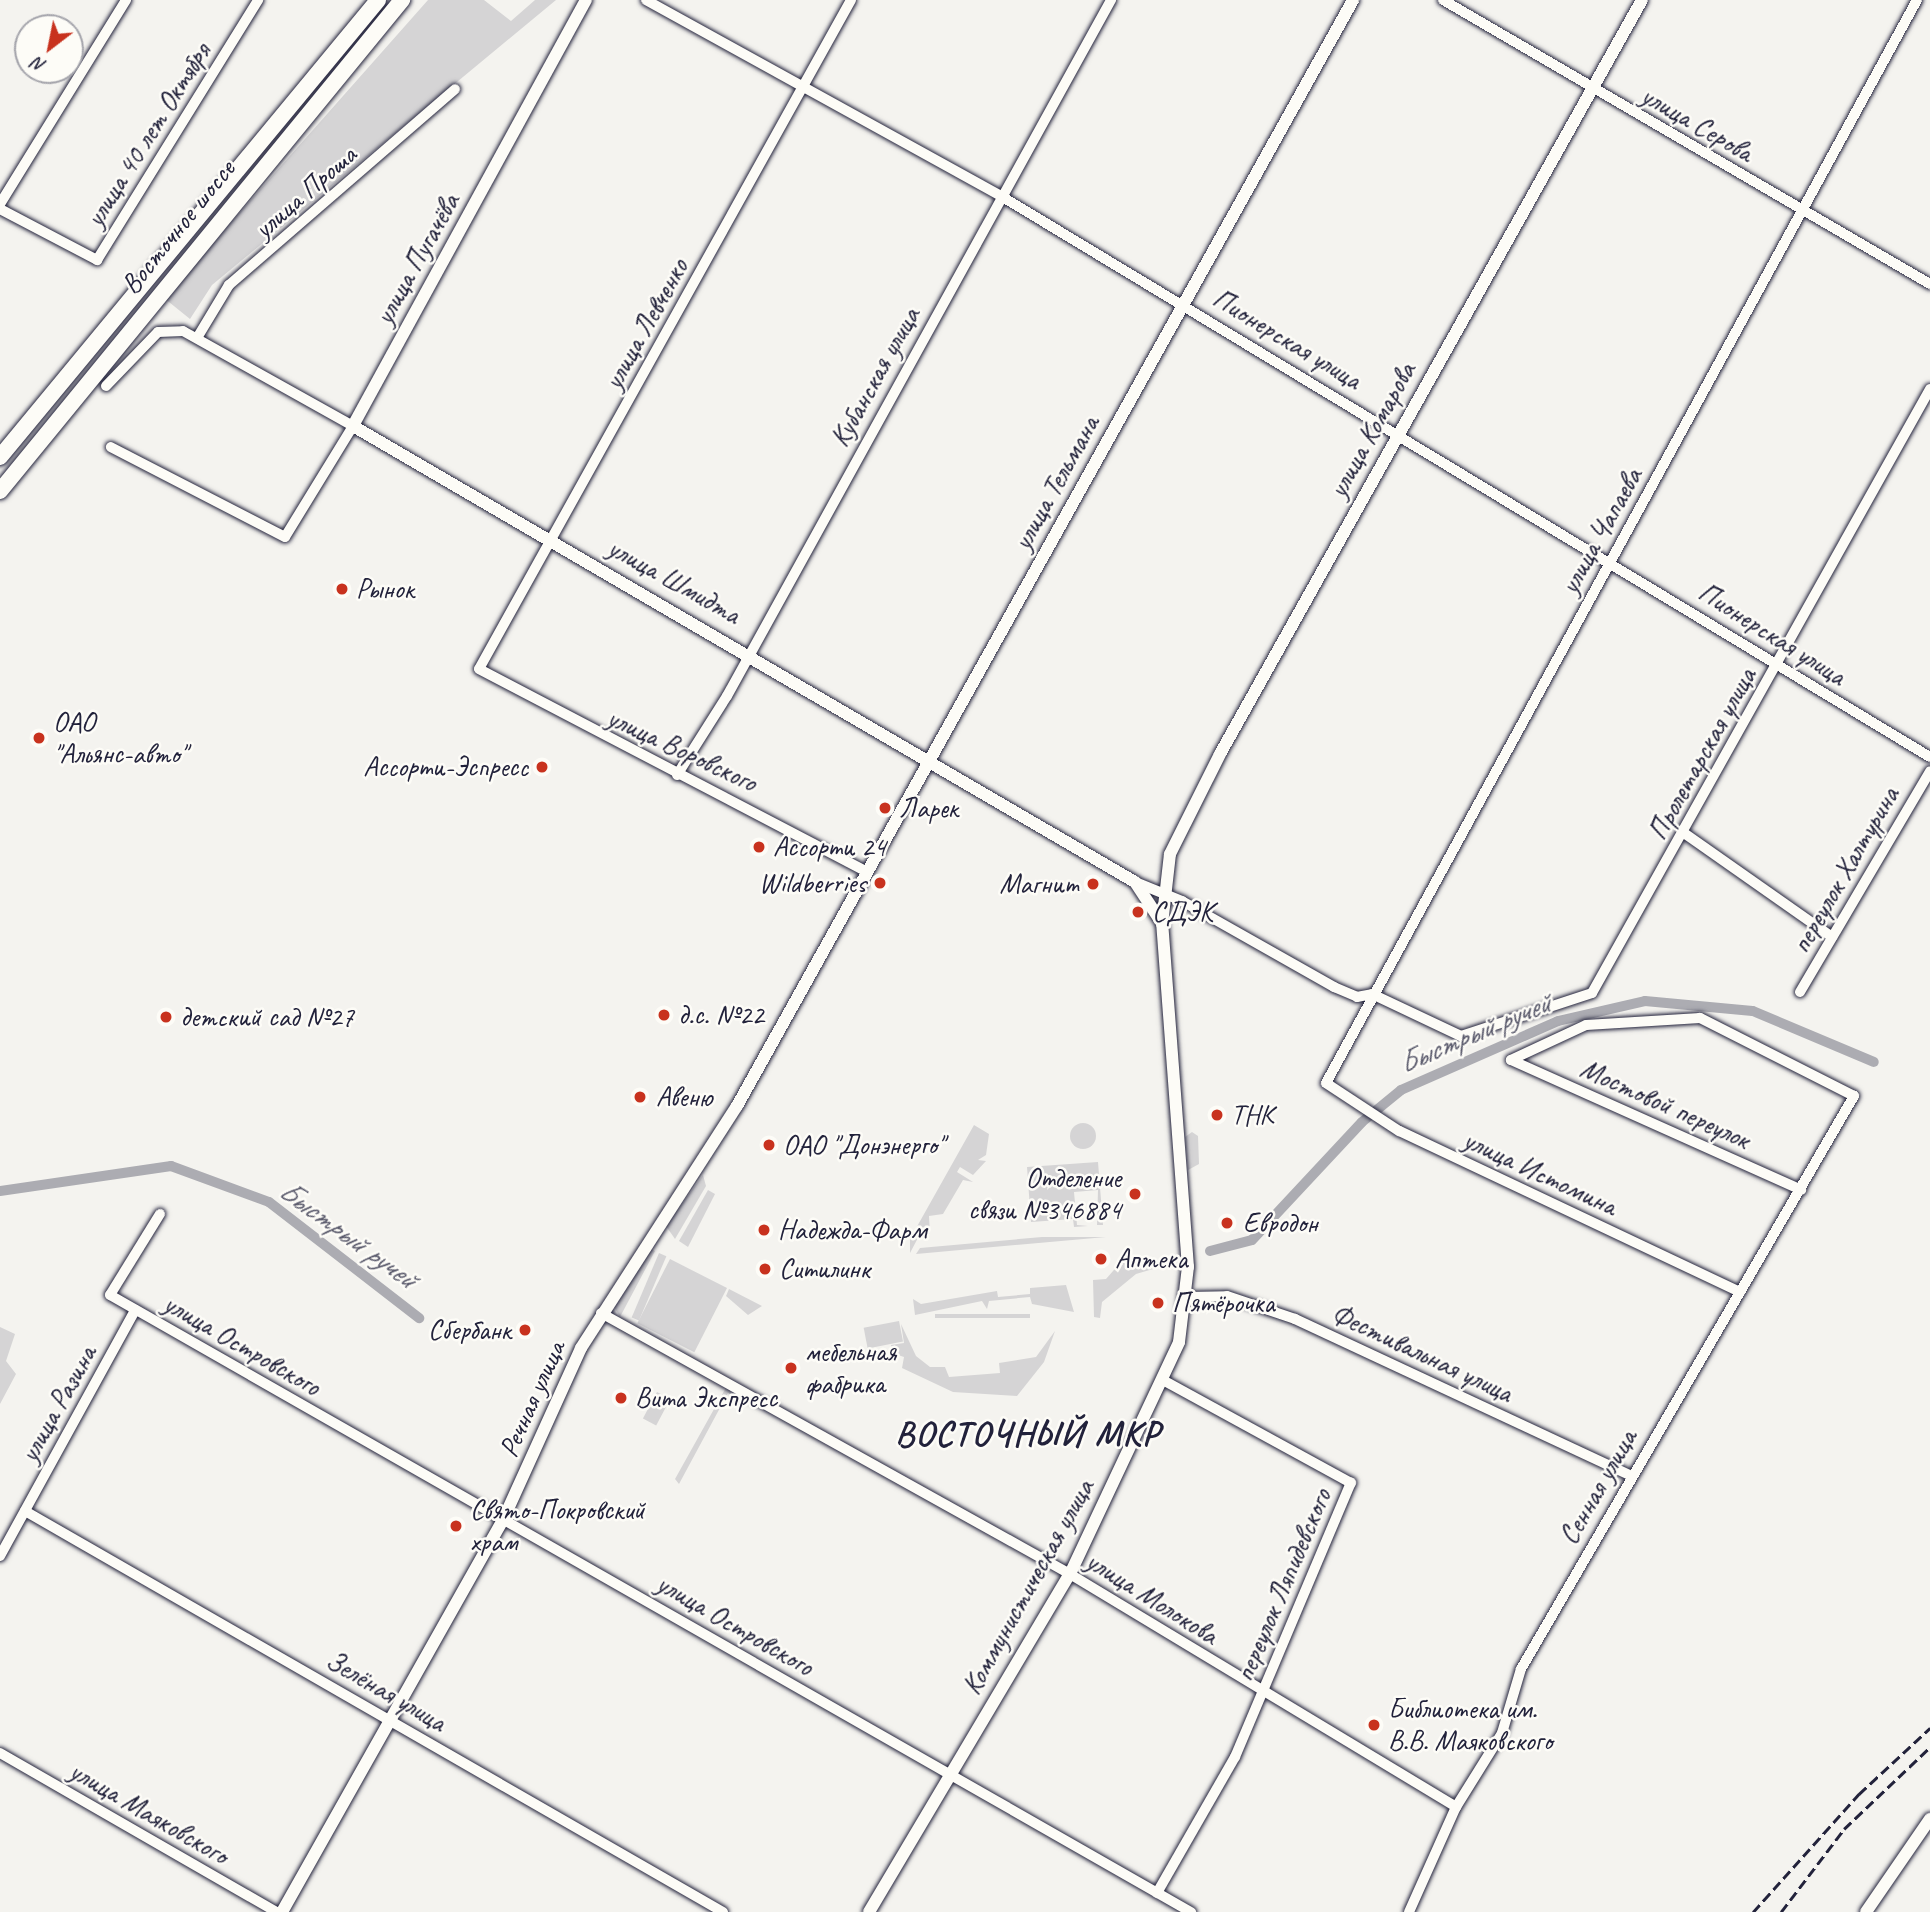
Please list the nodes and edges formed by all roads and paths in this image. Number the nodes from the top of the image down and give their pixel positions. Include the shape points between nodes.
1 (126, 0) edge
2 (258, 0) edge
3 (378, 0) edge
4 (402, 0) edge
5 (586, 0) edge
6 (646, 0) edge
7 (851, 0) edge
8 (1111, 0) edge
9 (1353, 0) edge
10 (1443, 0) edge
11 (1642, 0) edge
12 (1917, 0) edge
13 (803, 86) junction
14 (1592, 88) junction
15 (455, 89) dead end
16 (1002, 196) junction
17 (0, 206) edge
18 (1805, 213) junction
19 (1930, 284) edge
20 (1183, 303) junction
21 (197, 338) junction
22 (106, 386) dead end
23 (1930, 389) edge
24 (353, 426) junction
25 (1398, 432) junction
26 (111, 447) dead end
27 (0, 457) edge
28 (0, 491) edge
29 (552, 540) junction
30 (1610, 561) junction
31 (749, 652) junction
32 (1778, 665) junction
33 (479, 669) joint
34 (1930, 757) edge
35 (930, 758) junction
36 (1930, 771) edge
37 (677, 775) junction
38 (1684, 833) junction
39 (865, 871) junction
40 (1135, 882) junction
41 (1163, 892) junction
42 (1162, 924) junction
43 (1832, 937) junction
44 (800, 989) joint
45 (1800, 992) dead end
46 (1372, 993) junction
47 (1592, 993) joint
48 (1511, 1060) joint
49 (1326, 1083) joint
50 (1801, 1190) junction
51 (160, 1213) dead end
52 (1740, 1293) junction
53 (1188, 1297) junction
54 (135, 1310) junction
55 (601, 1313) junction
56 (1163, 1380) junction
57 (1630, 1475) junction
58 (25, 1511) junction
59 (503, 1520) junction
60 (0, 1556) edge
61 (1070, 1574) junction
62 (1262, 1692) junction
63 (393, 1721) junction
64 (0, 1753) edge
65 (951, 1774) junction
66 (1456, 1807) junction
67 (1930, 1819) edge
68 (1157, 1893) junction
69 (276, 1912) edge
70 (282, 1912) edge
71 (723, 1912) edge
72 (869, 1912) edge
73 (1191, 1912) edge
74 (1409, 1912) edge
75 (1866, 1912) edge

1 - 17 street
2 - 17 street, улица 40 лет Октября via 99,258 83,258
3 - 27 highway, Восточное шоссе
4 - 28 highway, Восточное шоссе
5 - 24 street, улица Пугачёва
6 - 13 street, Пионерская улица
7 - 13 street, улица Левченко
8 - 16 street, Кубанская улица
9 - 20 street, улица Тельмана
10 - 14 street, улица Серова
11 - 14 street, улица Комарова
12 - 18 street, улица Чапаева
13 - 16 street, Пионерская улица
13 - 29 street, улица Левченко
14 - 18 street, улица Серова
14 - 25 street, улица Комарова
15 - 21 street, улица Проша via 229,285
16 - 20 street, Пионерская улица
16 - 31 street, Кубанская улица
18 - 19 street, улица Серова
18 - 30 street, улица Чапаева
20 - 25 street, Пионерская улица
20 - 35 street, улица Тельмана
21 - 22 street, улица Шмидта via 183,331 158,332
21 - 24 street, улица Шмидта
23 - 32 street, Пролетарская улица
24 - 26 street, улица Пугачёва via 285,537
24 - 29 street, улица Шмидта
25 - 30 street, Пионерская улица
25 - 41 street, улица Комарова via 1199,793 1170,854
29 - 31 street, улица Шмидта
29 - 33 street, улица Левченко
30 - 32 street, Пионерская улица
30 - 46 street, улица Чапаева
31 - 35 street, улица Шмидта
31 - 37 street, Кубанская улица
32 - 34 street, Пионерская улица
32 - 38 street, Пролетарская улица
33 - 37 street, улица Воровского
35 - 39 street, улица Тельмана
35 - 40 street, улица Шмидта
36 - 43 street, переулок Халтурина
37 - 39 street, улица Воровского via 744,803
38 - 43 street
38 - 47 street, Пролетарская улица
39 - 44 street, улица Тельмана
40 - 41 street, улица Шмидта
40 - 42 street, улица Шмидта
41 - 42 street, Коммунистическая улица
41 - 46 street, улица Шмидта via 1334,987 1357,997
42 - 53 street, Коммунистическая улица
43 - 45 street, переулок Халтурина
44 - 55 street, Речная улица via 728,1120
46 - 47 street, улица Шмидта via 1461,1037
46 - 49 street, улица Чапаева
48 - 50 street, Мостовой переулок
48 - 50 street, Сенная улица via 1586,1026 1700,1018 1854,1096
49 - 52 street, улица Истомина via 1399,1131
50 - 52 street, Сенная улица
51 - 54 street, улица Островского via 110,1294
52 - 57 street, Сенная улица
53 - 56 street, Коммунистическая улица
53 - 57 street, Фестивальная улица via 1227,1296 1296,1319
54 - 58 street, улица Разина
54 - 59 street, улица Островского
55 - 59 street, Речная улица
55 - 61 street, улица Молокова
56 - 61 street, Коммунистическая улица
56 - 62 street, переулок Ляпидевского via 1351,1483
57 - 66 street, Сенная улица via 1521,1669 1502,1733
58 - 60 street, улица Разина
58 - 63 street, Зелёная улица
59 - 63 street, Речная улица
59 - 65 street, улица Островского
61 - 62 street, улица Молокова
61 - 65 street, Коммунистическая улица
62 - 66 street, улица Молокова
62 - 68 street, переулок Ляпидевского via 1235,1757
63 - 70 street, Речная улица
63 - 71 street, Зелёная улица
64 - 69 street, улица Маяковского
65 - 68 street, улица Островского
65 - 72 street, Коммунистическая улица
66 - 74 street, Сенная улица
67 - 75 street
68 - 73 street, улица Островского

